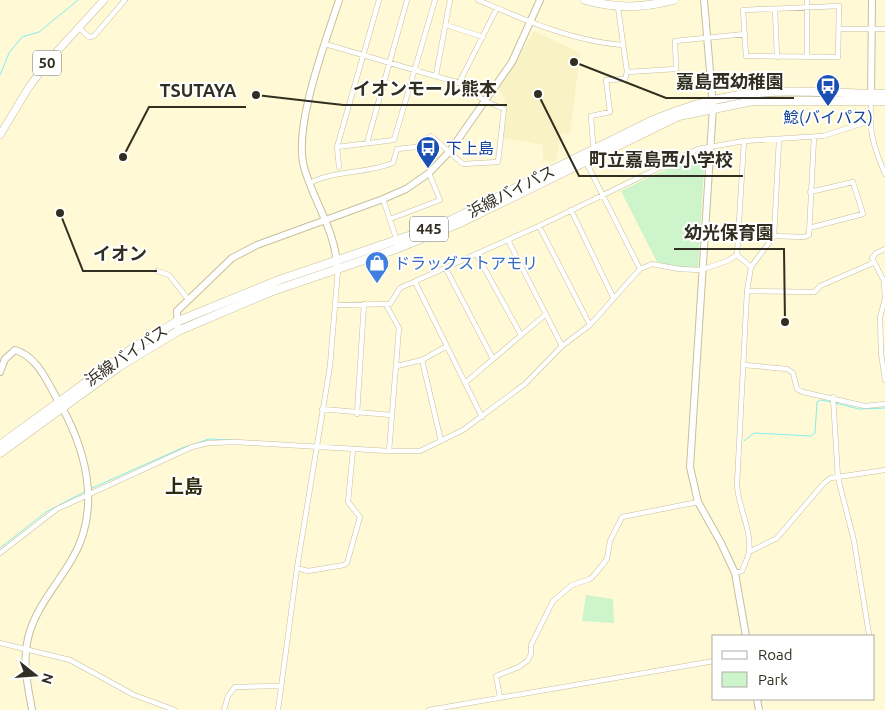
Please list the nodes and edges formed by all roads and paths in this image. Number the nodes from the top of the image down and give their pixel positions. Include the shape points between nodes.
1 (104, 0) edge
2 (125, 0) edge
3 (339, 0) edge
4 (378, 0) edge
5 (407, 0) edge
6 (435, 0) edge
7 (450, 0) edge
8 (478, 0) edge
9 (540, 0) edge
10 (585, 0) edge
11 (674, 0) edge
12 (704, 0) edge
13 (807, 0) edge
14 (872, 0) edge
15 (807, 7) junction
16 (497, 8) junction
17 (618, 8) junction
18 (775, 9) junction
19 (532, 22) junction
20 (446, 25) junction
21 (80, 28) junction
22 (839, 29) junction
23 (885, 29) edge
24 (872, 30) junction
25 (745, 34) junction
26 (707, 36) junction
27 (483, 37) junction
28 (325, 44) junction
29 (622, 45) junction
30 (364, 55) junction
31 (777, 57) junction
32 (807, 57) junction
33 (389, 62) junction
34 (415, 70) junction
35 (627, 72) junction
36 (436, 76) junction
37 (459, 83) junction
38 (885, 94) edge
39 (871, 98) junction
40 (485, 101) junction
41 (885, 101) edge
42 (713, 104) junction
43 (870, 121) junction
44 (0, 135) edge
45 (814, 137) junction
46 (778, 140) junction
47 (744, 141) junction
48 (367, 143) junction
49 (593, 144) dead end
50 (710, 146) junction
51 (337, 147) junction
52 (450, 151) junction
53 (584, 158) junction
54 (339, 167) dead end
55 (429, 173) junction
56 (885, 174) edge
57 (310, 183) junction
58 (810, 192) junction
59 (601, 195) junction
60 (383, 199) junction
61 (571, 210) junction
62 (390, 218) junction
63 (325, 219) junction
64 (539, 226) junction
65 (810, 228) junction
66 (774, 236) junction
67 (508, 240) junction
68 (396, 245) junction
69 (885, 249) edge
70 (477, 255) junction
71 (737, 255) junction
72 (337, 260) junction
73 (873, 263) junction
74 (751, 267) junction
75 (338, 269) junction
76 (446, 269) junction
77 (640, 269) junction
78 (701, 270) junction
79 (157, 271) dead end
80 (415, 282) junction
81 (747, 291) junction
82 (613, 297) junction
83 (188, 299) junction
84 (364, 304) junction
85 (335, 305) junction
86 (386, 305) junction
87 (546, 314) junction
88 (176, 322) junction
89 (590, 325) junction
90 (178, 331) junction
91 (521, 335) junction
92 (447, 346) junction
93 (562, 346) junction
94 (493, 359) junction
95 (422, 360) junction
96 (397, 366) junction
97 (744, 366) junction
98 (0, 372) edge
99 (885, 380) edge
100 (465, 383) junction
101 (833, 397) junction
102 (59, 401) junction
103 (885, 404) edge
104 (63, 409) junction
105 (322, 409) junction
106 (357, 414) junction
107 (391, 416) junction
108 (482, 417) junction
109 (441, 441) junction
110 (0, 445) edge
111 (316, 448) junction
112 (353, 450) junction
113 (389, 452) junction
114 (0, 453) edge
115 (885, 470) edge
116 (838, 478) junction
117 (88, 494) junction
118 (698, 502) junction
119 (749, 552) junction
120 (0, 553) edge
121 (297, 568) junction
122 (735, 573) junction
123 (869, 634) dead end
124 (746, 635) edge
125 (0, 642) edge
126 (26, 650) junction
127 (712, 661) edge
128 (281, 686) junction
129 (500, 697) junction
130 (32, 710) edge
131 (175, 710) edge
132 (224, 710) edge
133 (278, 710) edge
134 (429, 710) edge

1 - 21 main road, 50
2 - 21 street via 94,36 89,37
3 - 28 street
4 - 30 street
5 - 33 street
6 - 34 street
7 - 20 street
8 - 16 street
9 - 19 street
10 - 17 highway
11 - 17 highway
12 - 26 street
13 - 15 street
14 - 24 street
15 - 18 street
15 - 22 street via 839,6
15 - 32 street
16 - 19 street
16 - 27 street
17 - 29 street
18 - 25 street via 743,10
18 - 31 street
19 - 29 street via 564,35
19 - 40 street via 512,62
20 - 27 street
20 - 36 street
21 - 44 main road, 50 via 37,76
22 - 24 street
22 - 32 street via 838,57
23 - 24 street
24 - 39 street
25 - 26 street
25 - 31 street via 746,56
26 - 35 street via 675,41 676,69
26 - 42 street
27 - 37 street
28 - 30 street
28 - 57 street via 302,129 303,164
29 - 35 street
30 - 33 street
30 - 51 street
31 - 32 street
33 - 34 street
33 - 48 street
34 - 36 street
34 - 48 street via 394,140
35 - 49 street via 625,79 606,80 610,112 591,116
36 - 37 street
37 - 40 street
38 - 39 highway, 浜線バイパス / 445
39 - 41 highway, 浜線バイパス / 445
39 - 42 highway, 浜線バイパス / 445 via 761,93
39 - 43 street
40 - 52 street
40 - 52 street via 504,109 498,162 463,164
42 - 50 street
42 - 53 highway, 浜線バイパス / 445 via 650,121
43 - 45 street
43 - 56 street via 873,145
45 - 46 street
45 - 58 street
46 - 47 street
46 - 66 street
47 - 50 street
47 - 71 street
48 - 51 street
50 - 59 street
50 - 78 street
51 - 54 street
52 - 55 street
52 - 57 street via 431,136 416,147 397,149 393,163 379,169 321,178
53 - 59 street
53 - 68 highway, 浜線バイパス / 445
55 - 60 street via 406,189
55 - 62 street via 440,200
57 - 63 street
58 - 65 street
58 - 65 street via 853,182 863,214
59 - 61 street
59 - 77 street
60 - 62 street
60 - 63 street
61 - 64 street
61 - 82 street
62 - 68 street
63 - 72 street
63 - 83 street via 232,258
64 - 67 street
64 - 89 street
65 - 66 street via 804,237
66 - 74 street
67 - 70 street
67 - 87 street
68 - 72 highway, 浜線バイパス / 445
68 - 75 highway, 浜線バイパス / 445
69 - 73 street via 876,253
70 - 76 street
70 - 91 street
71 - 74 street
71 - 78 street
72 - 75 street
72 - 88 highway, 浜線バイパス / 445
73 - 81 street via 820,286 815,292
73 - 99 street via 884,281 885,299 880,317
74 - 81 street
75 - 85 street
75 - 90 highway, 浜線バイパス / 445 via 270,292
76 - 80 street
76 - 94 street
77 - 78 street via 652,264
77 - 82 street
78 - 118 street via 690,467
79 - 83 street via 169,275
80 - 86 street via 397,291 392,302
80 - 92 street
81 - 97 street
82 - 89 street
83 - 88 street via 177,311
84 - 85 street
84 - 86 street
84 - 106 street
85 - 105 street via 330,366
86 - 96 street via 399,328
87 - 91 street
87 - 93 street
88 - 90 street
88 - 102 highway, 浜線バイパス / 445
89 - 93 street
90 - 104 highway, 浜線バイパス / 445 via 120,366
91 - 94 street
92 - 95 street
92 - 100 street
93 - 108 street via 525,384
94 - 100 street
95 - 96 street
95 - 109 street
96 - 107 street
97 - 101 street via 787,369 792,373 797,389
97 - 119 street via 737,485
98 - 102 street via 9,352 23,352 42,373
100 - 108 street
101 - 103 street via 865,406
101 - 116 street
102 - 104 street
102 - 110 highway, 浜線バイパス / 445
104 - 114 highway, 浜線バイパス / 445
104 - 117 street via 83,454
105 - 106 street
105 - 111 street
106 - 107 street
107 - 113 street
108 - 109 street
109 - 113 street via 420,451
111 - 112 street
111 - 117 street via 208,443 192,447
111 - 121 street
112 - 113 street
112 - 121 street via 348,502 360,517 347,563 308,571
115 - 116 street
116 - 119 street via 824,483 777,538
116 - 123 street via 854,541
117 - 120 street via 56,509
117 - 126 street via 86,518 74,557 35,617
118 - 122 street
118 - 129 street via 622,517 610,541 607,559 596,573 590,579 572,585 553,602 531,645 528,660 496,676
119 - 122 street via 742,571
121 - 128 street
122 - 124 street
125 - 126 street
126 - 130 street
126 - 131 street via 70,660 118,687
127 - 129 street
128 - 132 street via 235,688 228,696
128 - 133 street
129 - 134 street

